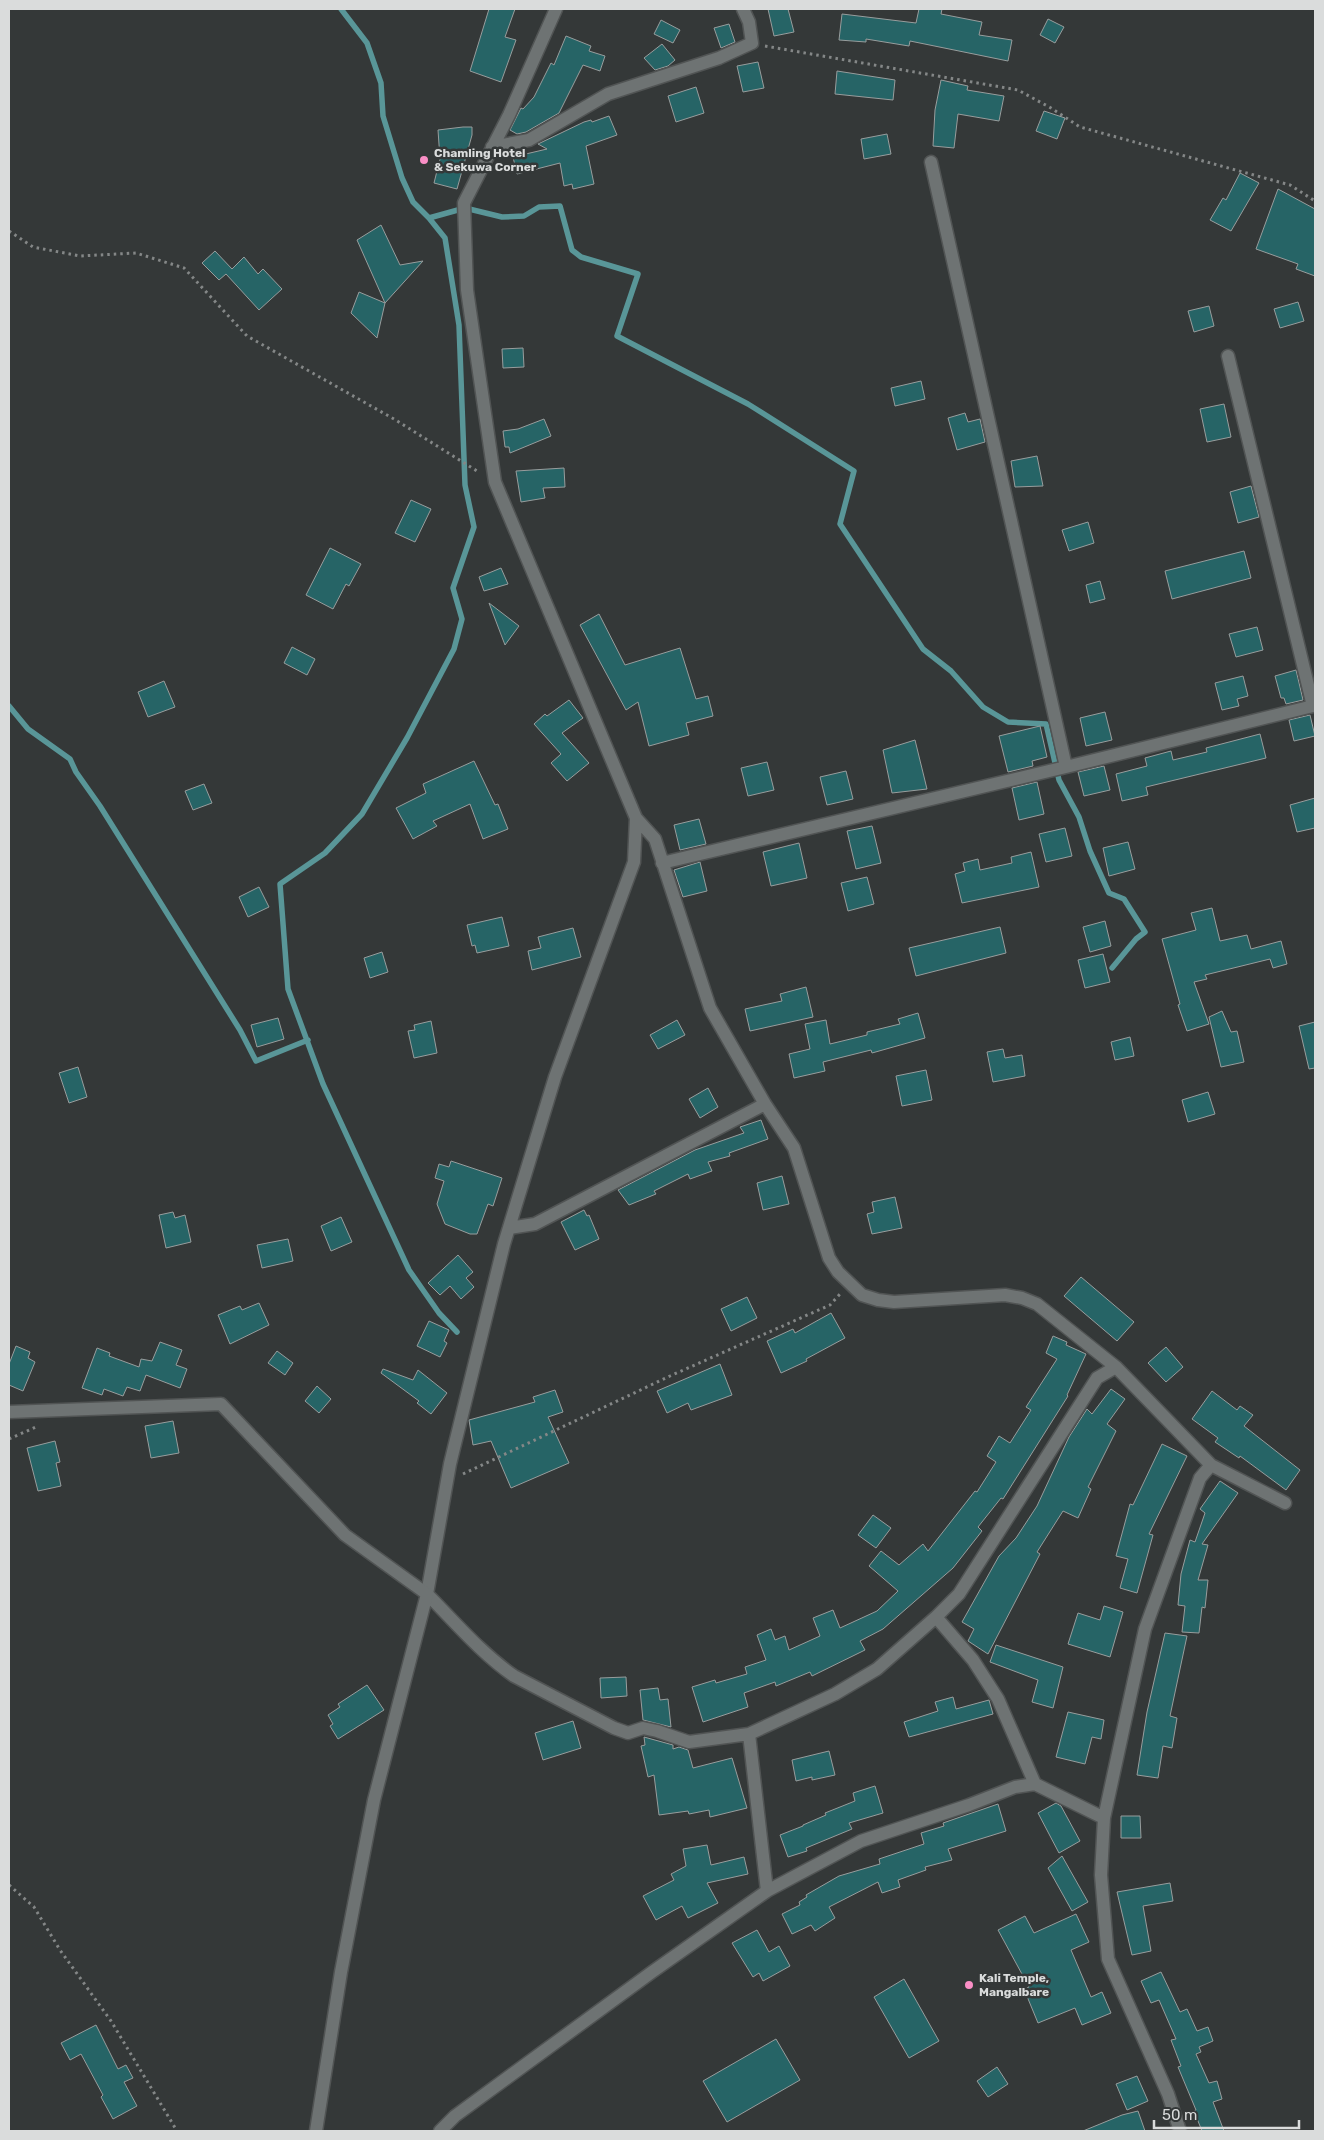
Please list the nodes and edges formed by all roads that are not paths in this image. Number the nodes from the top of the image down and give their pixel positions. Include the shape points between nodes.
1 (556, 9) edge
2 (743, 9) edge
3 (492, 147) junction
4 (931, 162) dead end
5 (1228, 356) dead end
6 (1066, 767) junction
7 (636, 818) junction
8 (662, 863) junction
9 (765, 1104) junction
10 (509, 1228) junction
11 (1116, 1367) junction
12 (9, 1412) edge
13 (1211, 1465) junction
14 (1285, 1503) dead end
15 (427, 1594) junction
16 (936, 1618) junction
17 (749, 1734) junction
18 (1035, 1784) junction
19 (1104, 1818) junction
20 (767, 1891) junction
21 (316, 2131) edge
22 (440, 2131) edge
23 (1180, 2131) edge

1 - 3 street
2 - 3 street via 749,22 752,44 608,94 529,140
3 - 7 street via 464,203 467,290 495,482
4 - 6 street
5 - 6 street via 1313,706
6 - 8 street
7 - 8 street via 655,840
7 - 10 street via 634,862 555,1077
8 - 9 street via 710,1008
9 - 10 street via 535,1224
9 - 11 street via 794,1148 829,1258 838,1272 862,1295 894,1302 988,1295 1022,1298 1037,1304
10 - 15 street via 447,1482
11 - 13 street
11 - 16 street via 1097,1378 959,1594
12 - 15 street via 221,1404 345,1535
13 - 14 street
13 - 19 street via 1197,1487 1145,1629
15 - 17 street via 464,1634 507,1671 614,1728 628,1733 643,1728 689,1742
15 - 21 street via 374,1800 341,1972
16 - 17 street via 877,1669 835,1694
16 - 18 street via 973,1660 998,1699
17 - 20 street
18 - 19 street
18 - 20 street via 1015,1787 861,1841
19 - 23 street via 1101,1874 1108,1959 1168,2094
20 - 22 street via 636,1983 455,2116

